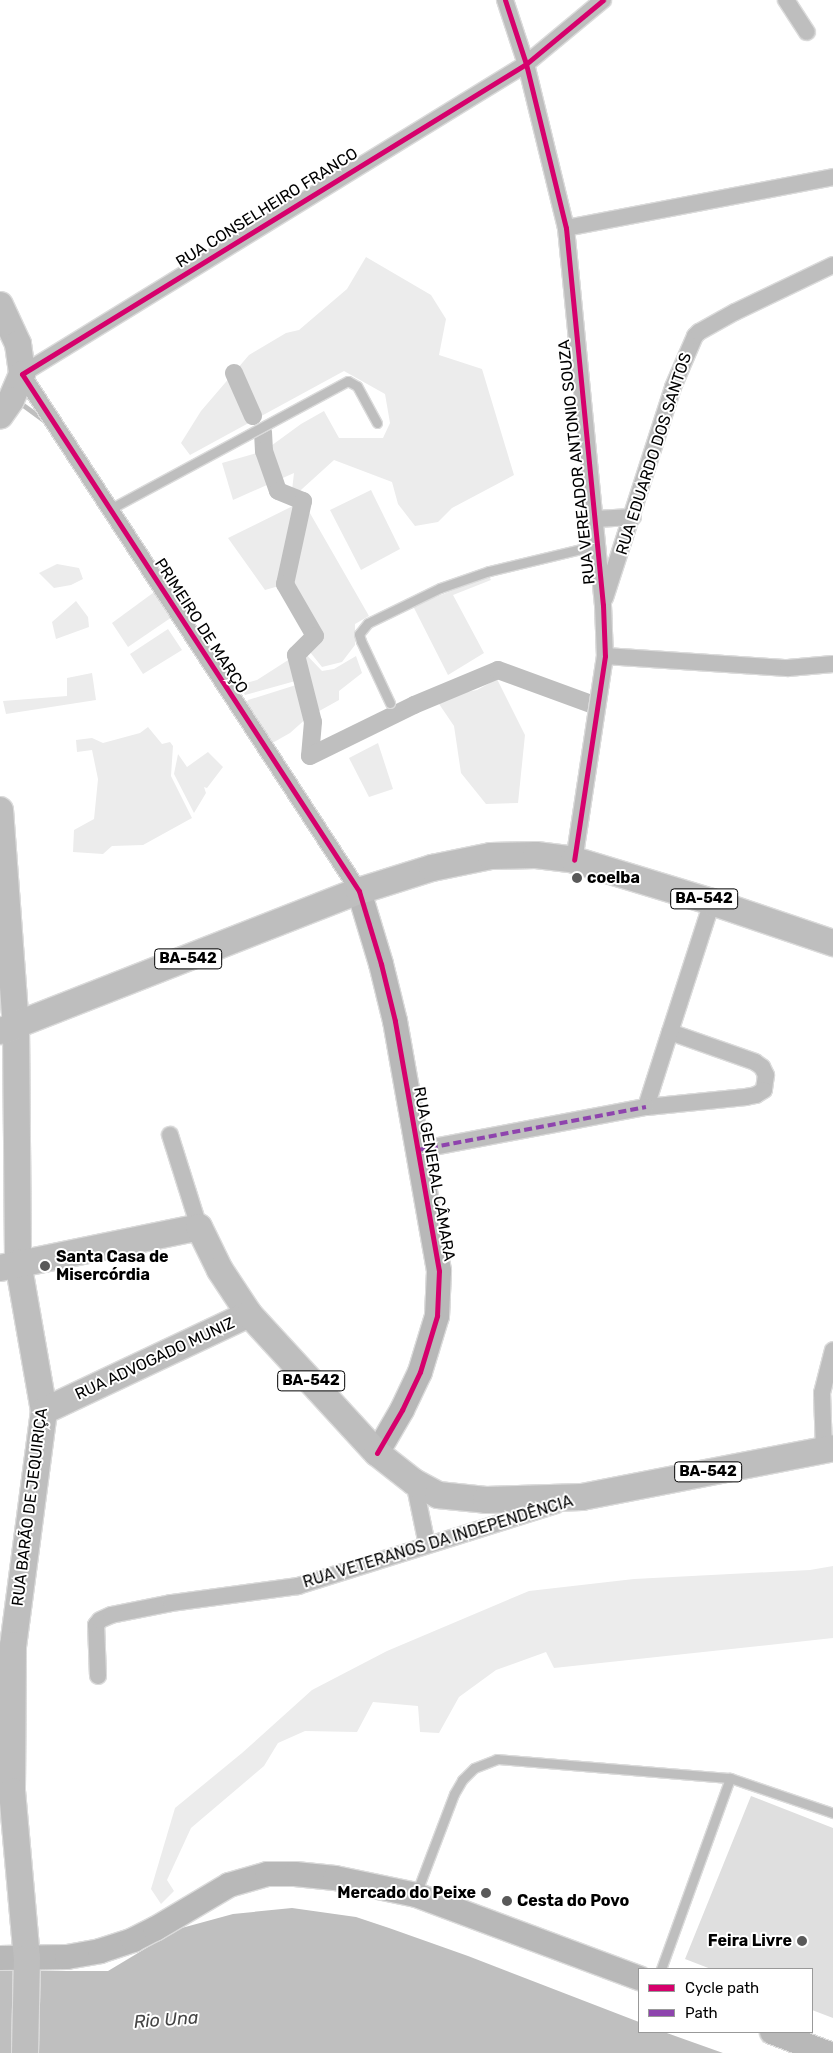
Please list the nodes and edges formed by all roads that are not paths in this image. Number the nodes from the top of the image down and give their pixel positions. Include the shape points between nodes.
1 (504, 0) edge
2 (603, 0) edge
3 (786, 0) edge
4 (587, 7) edge
5 (807, 32) dead end
6 (526, 64) junction
7 (833, 177) edge
8 (566, 228) junction
9 (833, 265) edge
10 (0, 306) edge
11 (22, 374) junction
12 (0, 416) edge
13 (377, 423) dead end
14 (110, 509) junction
15 (633, 517) junction
16 (595, 519) junction
17 (597, 545) junction
18 (603, 605) junction
19 (604, 656) junction
20 (833, 664) edge
21 (390, 703) dead end
22 (0, 810) edge
23 (574, 860) junction
24 (359, 891) junction
25 (712, 902) junction
26 (833, 943) edge
27 (8, 1029) edge
28 (670, 1032) junction
29 (646, 1107) junction
30 (170, 1135) dead end
31 (418, 1150) junction
32 (199, 1227) junction
33 (9, 1265) edge
34 (249, 1314) junction
35 (833, 1350) edge
36 (44, 1411) junction
37 (828, 1449) edge
38 (377, 1453) junction
39 (414, 1482) junction
40 (582, 1497) junction
41 (427, 1545) junction
42 (6, 1645) edge
43 (98, 1676) dead end
44 (730, 1778) junction
45 (6, 1791) edge
46 (833, 1813) edge
47 (416, 1895) junction
48 (0, 1958) edge
49 (27, 1963) junction
50 (661, 1968) edge
51 (638, 1978) edge
52 (775, 2033) edge
53 (25, 2053) edge
54 (826, 2053) edge

1 - 6 street, RUA VEREADOR ANTONIO SOUZA
2 - 4 street, RUA CONSELHEIRO FRANCO
3 - 5 street
4 - 6 street, RUA CONSELHEIRO FRANCO
6 - 8 street, RUA VEREADOR ANTONIO SOUZA
6 - 11 street, RUA CONSELHEIRO FRANCO
7 - 8 street
8 - 16 street, RUA VEREADOR ANTONIO SOUZA
9 - 15 street, RUA EDUARDO DOS SANTOS via 735,312 695,336 674,387
10 - 11 main road via 18,344
11 - 12 main road
11 - 14 street, PRIMEIRO DE MARÇO
13 - 14 lane via 357,386 348,380
14 - 24 street, PRIMEIRO DE MARÇO
15 - 16 street
15 - 18 street, RUA EDUARDO DOS SANTOS
16 - 17 street, RUA VEREADOR ANTONIO SOUZA
17 - 18 street, RUA VEREADOR ANTONIO SOUZA
17 - 21 lane via 465,579 368,623 359,634
18 - 19 street, RUA VEREADOR ANTONIO SOUZA
19 - 20 street via 788,668
19 - 23 street, RUA VEREADOR ANTONIO SOUZA
22 - 27 main road, RUA BARÃO DE JEQUIRIÇA
23 - 24 main road, BA-542 via 536,855 491,856 432,868
23 - 25 main road, BA-542
24 - 27 main road, BA-542
24 - 31 street, RUA GENERAL CÂMARA via 395,1021
25 - 26 main road, BA-542
25 - 28 street
27 - 33 main road, RUA BARÃO DE JEQUIRIÇA
28 - 29 street
28 - 29 street via 756,1062 766,1075 766,1086 762,1093 746,1097
29 - 31 street
30 - 32 street
31 - 38 street, RUA GENERAL CÂMARA via 438,1271 437,1316 420,1372
32 - 33 main road
32 - 34 main road via 220,1270
33 - 36 main road, RUA BARÃO DE JEQUIRIÇA
34 - 36 main road, RUA ADVOGADO MUNIZ
34 - 38 main road, RUA ADVOGADO MUNIZ / BA-542
35 - 37 street via 822,1393
36 - 42 main road, RUA BARÃO DE JEQUIRIÇA
37 - 40 main road, RUA VETERANOS DA INDEPENDÊNCIA / BA-542
38 - 39 main road, RUA ADVOGADO MUNIZ / BA-542
39 - 40 main road, RUA ADVOGADO MUNIZ / BA-542 via 438,1495 456,1498
39 - 41 street
40 - 41 street, RUA VETERANOS DA INDEPENDÊNCIA
41 - 43 street, RUA VETERANOS DA INDEPENDÊNCIA via 298,1586 171,1603 104,1618 96,1625
42 - 45 main road, RUA BARÃO DE JEQUIRIÇA
44 - 46 lane
44 - 47 lane via 504,1759 484,1762 462,1780 454,1794
44 - 50 lane
45 - 49 main road, RUA BARÃO DE JEQUIRIÇA
47 - 49 street via 335,1878 267,1874 229,1885 125,1943 100,1951
47 - 51 street
48 - 49 street
49 - 53 main road, RUA BARÃO DE JEQUIRIÇA
52 - 54 street

